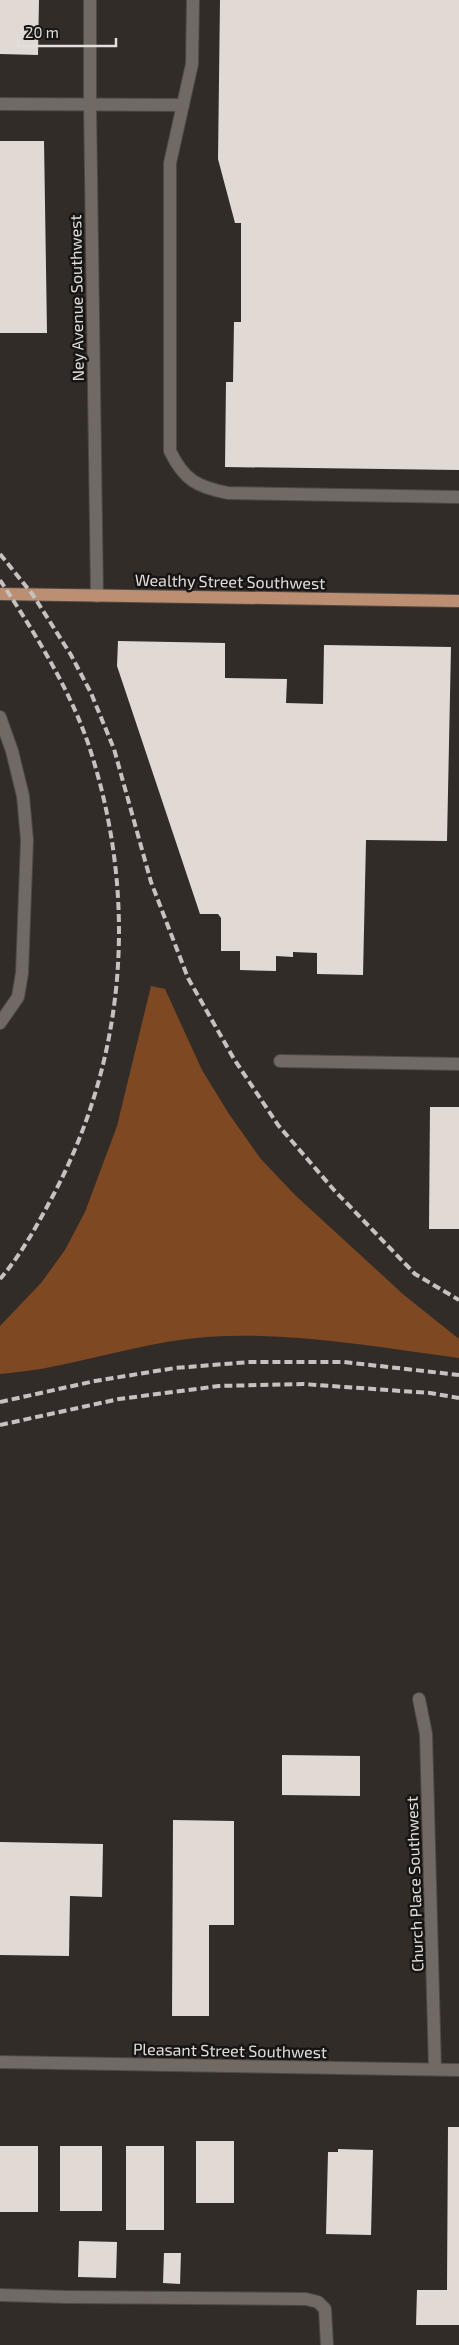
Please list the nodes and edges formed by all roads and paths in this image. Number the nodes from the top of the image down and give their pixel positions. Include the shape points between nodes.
1 (90, 0) edge
2 (193, 0) edge
3 (0, 104) edge
4 (90, 105) junction
5 (183, 105) junction
6 (459, 497) edge
7 (0, 594) edge
8 (97, 596) junction
9 (459, 601) edge
10 (0, 717) edge
11 (0, 1022) edge
12 (280, 1061) dead end
13 (459, 1064) edge
14 (419, 1699) dead end
15 (0, 2062) edge
16 (435, 2069) junction
17 (459, 2070) edge
18 (0, 2295) edge
19 (327, 2345) edge

1 - 4 street, Ney Avenue Southwest
2 - 5 street via 192,64
3 - 4 street
4 - 5 street
4 - 8 street, Ney Avenue Southwest
5 - 6 street via 170,163 170,451 178,467 191,481 228,494
7 - 8 main road, Wealthy Street Southwest
8 - 9 main road, Wealthy Street Southwest
10 - 11 street via 23,796 27,840 22,973 18,997
12 - 13 street
14 - 16 street, Church Place Southwest via 426,1734
15 - 16 street, Pleasant Street Southwest
16 - 17 street, Pleasant Street Southwest
18 - 19 street via 306,2299 318,2302 325,2309

